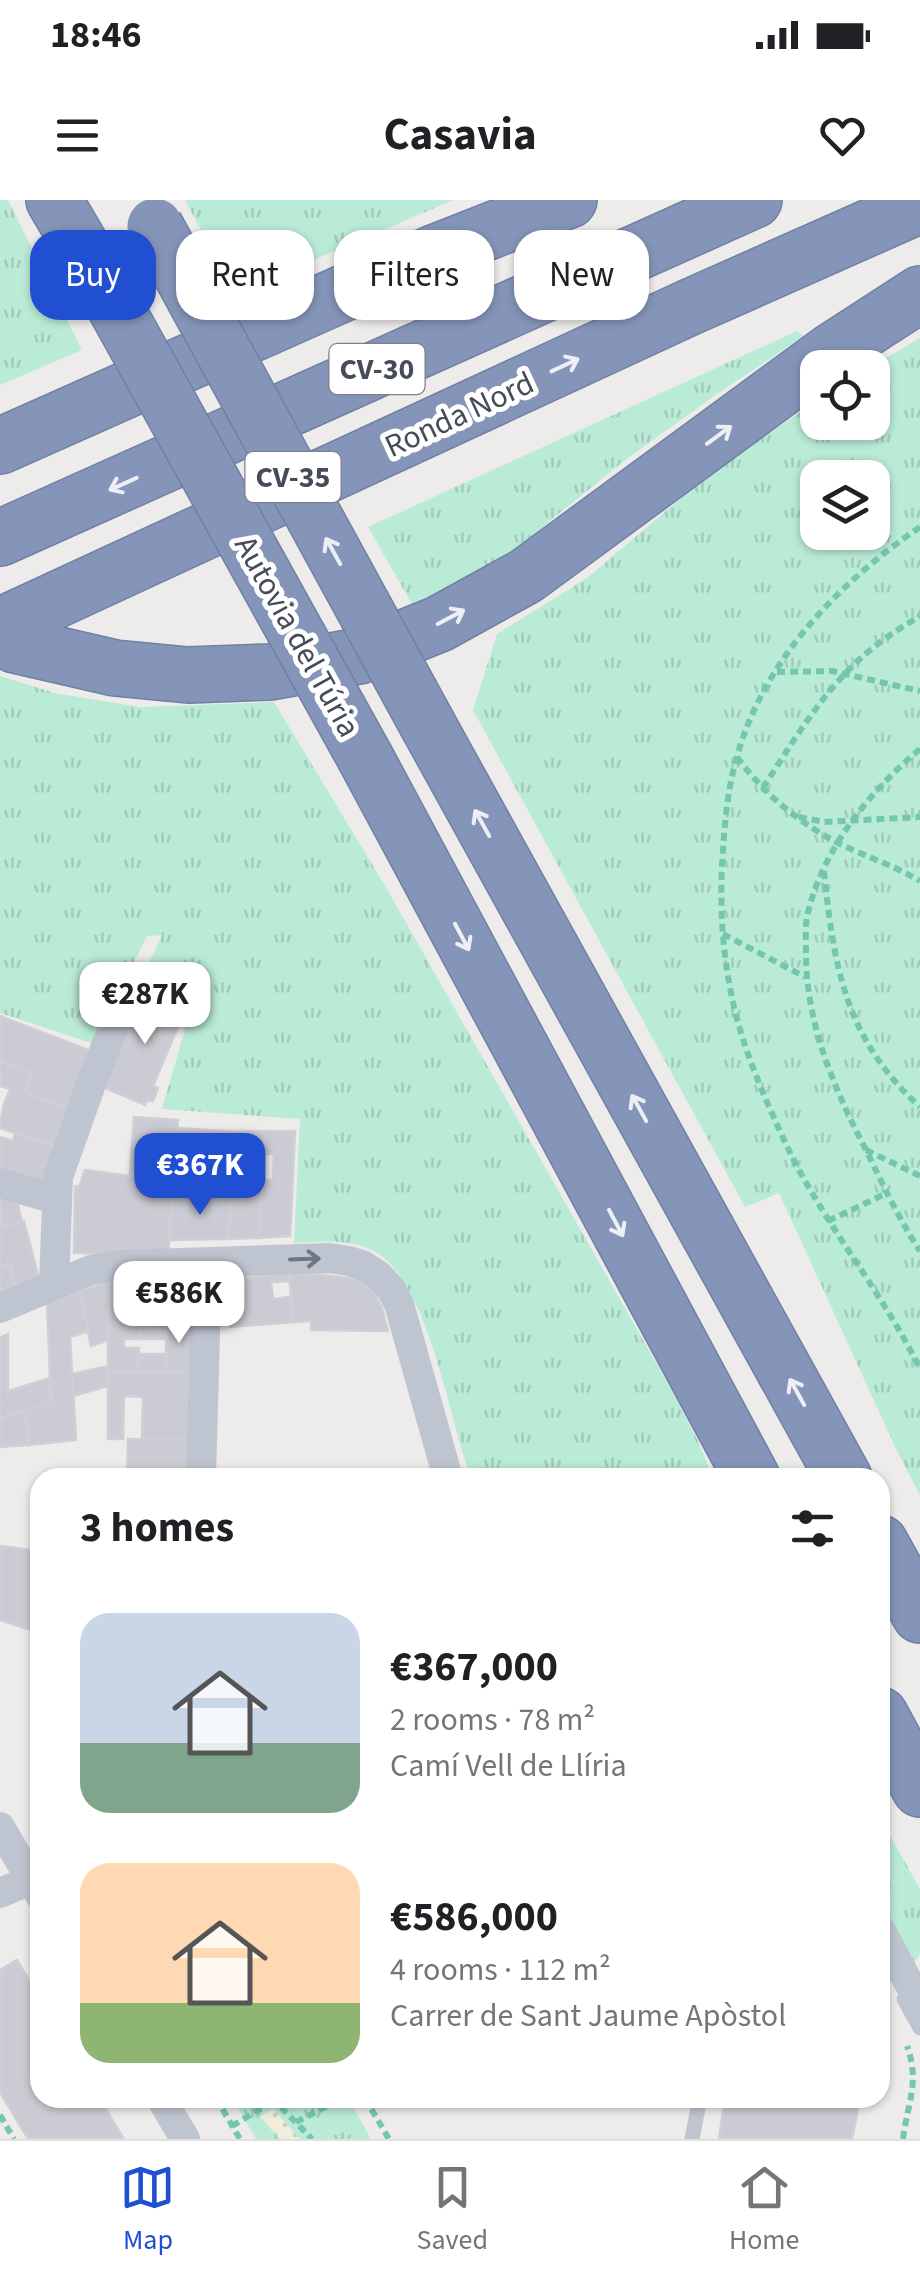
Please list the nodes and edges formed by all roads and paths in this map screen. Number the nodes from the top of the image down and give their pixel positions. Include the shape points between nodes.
1 (54, 200) edge
2 (568, 200) edge
3 (754, 200) edge
4 (920, 205) edge
5 (147, 209) edge
6 (920, 294) edge
7 (0, 446) edge
8 (920, 528) edge
9 (0, 538) edge
10 (920, 616) edge
11 (0, 626) edge
12 (0, 638) edge
13 (776, 672) junction
14 (846, 673) junction
15 (920, 691) edge
16 (920, 749) edge
17 (737, 756) junction
18 (763, 788) junction
19 (793, 816) junction
20 (920, 817) edge
21 (851, 822) junction
22 (838, 842) junction
23 (824, 870) junction
24 (920, 881) edge
25 (722, 934) junction
26 (806, 978) junction
27 (132, 981) dead end
28 (920, 1106) edge
29 (865, 1149) junction
30 (920, 1176) edge
31 (0, 1183) edge
32 (51, 1191) junction
33 (887, 1193) junction
34 (828, 1221) junction
35 (920, 1251) edge
36 (207, 1264) junction
37 (54, 1284) junction
38 (0, 1308) edge
39 (920, 1369) edge
40 (202, 1468) edge
41 (445, 1468) edge
42 (747, 1468) edge
43 (838, 1468) edge
44 (890, 1561) edge
45 (920, 1615) edge
46 (890, 1734) edge
47 (920, 1789) edge
48 (0, 1827) edge
49 (30, 1873) edge
50 (30, 1886) edge
51 (30, 1888) edge
52 (0, 1893) edge
53 (0, 1906) edge
54 (890, 1948) edge
55 (890, 1974) edge
56 (920, 2004) edge
57 (920, 2028) edge
58 (903, 2038) dead end
59 (166, 2108) edge
60 (222, 2108) edge
61 (259, 2108) edge
62 (282, 2108) edge
63 (323, 2108) edge
64 (371, 2108) edge
65 (698, 2108) edge
66 (0, 2115) edge
67 (296, 2122) junction
68 (232, 2126) junction
69 (14, 2139) edge
70 (185, 2139) edge
71 (240, 2139) edge
72 (312, 2139) edge
73 (389, 2139) edge
74 (692, 2139) edge
75 (903, 2139) edge

1 -> 42 highway, Autovia del Túria / CV-35, bridge via 366,758
2 - 7 highway via 434,252
3 -> 9 highway, CV-30
11 -> 4 highway, Ronda Nord / CV-30
43 -> 5 highway, CV-35, bridge
12 -> 6 highway via 114,668 188,675 270,672 359,656 439,624 526,576
8 - 13 path via 821,610
10 - 14 path
13 - 14 path
13 - 17 path
14 - 15 path
14 - 18 path
16 - 21 path
17 - 18 path
17 - 25 path via 724,836
18 - 19 path
19 - 21 path
19 - 22 path
20 - 21 path
21 - 22 path
22 - 23 path
22 - 24 path
23 - 26 path via 806,920
23 - 28 path via 836,961 859,1030
25 - 26 path
25 - 34 path via 735,1009 754,1066 784,1142
26 - 29 path via 825,1062
27 - 32 street
29 - 30 path
29 - 33 path
31 - 32 street
32 - 37 street
33 - 34 path
33 - 35 path
34 - 39 path
36 - 37 street via 118,1264
36 - 40 street
36 -> 41 street via 329,1258 378,1276 399,1304
37 - 38 street
44 - 45 highway
46 - 47 highway
48 - 49 street
50 - 52 street
51 - 53 street
54 - 56 street
55 - 57 lane
58 - 75 path via 918,2074
59 - 70 street
60 - 68 path
61 - 68 path
62 - 67 path
63 - 67 path
64 - 73 path
65 - 74 lane
66 - 69 path
67 - 72 path
68 - 71 path

